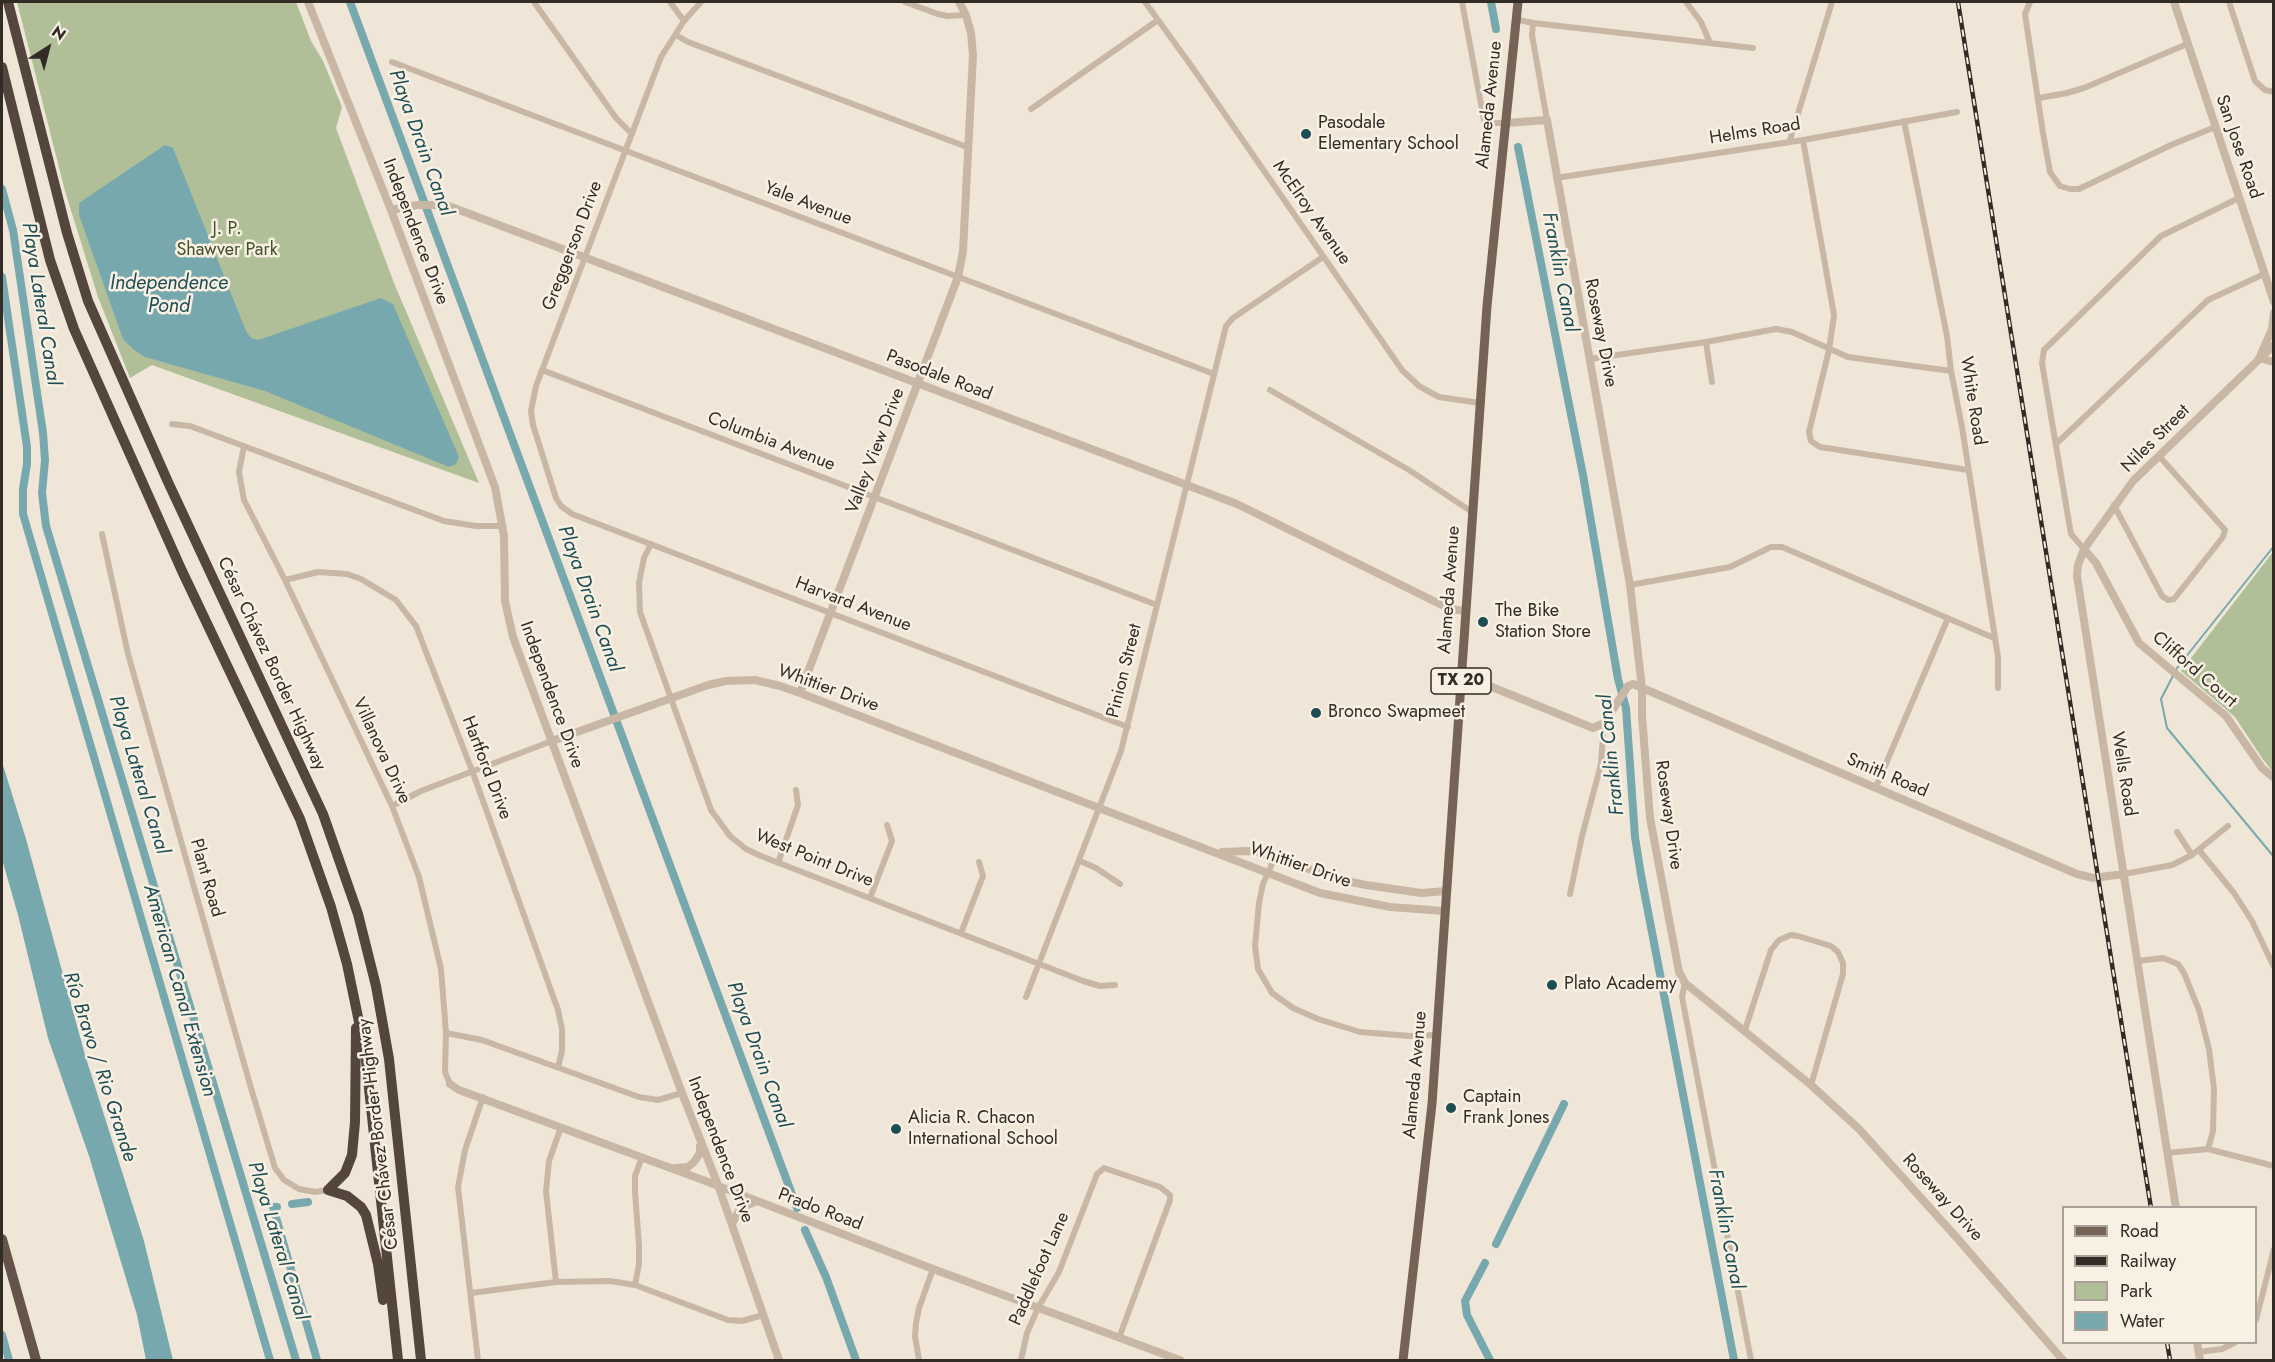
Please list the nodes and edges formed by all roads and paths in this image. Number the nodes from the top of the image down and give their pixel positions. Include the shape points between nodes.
1 (8, 2) edge
2 (308, 2) edge
3 (534, 2) edge
4 (670, 2) edge
5 (701, 2) edge
6 (905, 2) edge
7 (959, 2) edge
8 (1144, 2) edge
9 (1462, 2) edge
10 (1518, 2) edge
11 (1686, 2) edge
12 (1832, 2) edge
13 (2030, 2) edge
14 (2174, 2) edge
15 (2229, 2) edge
16 (966, 15) junction
17 (1515, 19) junction
18 (1158, 20) junction
19 (684, 21) junction
20 (1533, 23) junction
21 (676, 34) junction
22 (1710, 43) junction
23 (2187, 44) junction
24 (1753, 48) dead end
25 (392, 62) dead end
26 (2, 67) edge
27 (2274, 92) edge
28 (2039, 98) junction
29 (1031, 109) dead end
30 (1957, 112) dead end
31 (1547, 120) junction
32 (1904, 121) junction
33 (1506, 123) junction
34 (2215, 127) junction
35 (632, 134) junction
36 (1790, 140) junction
37 (1803, 140) junction
38 (967, 147) junction
39 (626, 151) junction
40 (1556, 178) junction
41 (2239, 198) junction
42 (391, 210) junction
43 (585, 257) junction
44 (1323, 257) junction
45 (2264, 274) junction
46 (958, 277) junction
47 (2274, 302) edge
48 (2274, 313) edge
49 (1706, 342) junction
50 (2274, 345) edge
51 (1828, 350) junction
52 (2259, 358) junction
53 (1590, 359) junction
54 (2274, 362) edge
55 (542, 370) junction
56 (1951, 371) junction
57 (1214, 374) junction
58 (1712, 382) dead end
59 (918, 384) junction
60 (1270, 390) dead end
61 (1479, 403) junction
62 (172, 424) dead end
63 (2056, 444) junction
64 (244, 446) junction
65 (2159, 456) junction
66 (1968, 470) junction
67 (1187, 486) junction
68 (875, 498) junction
69 (2114, 505) junction
70 (567, 511) joint
71 (1472, 512) junction
72 (503, 526) junction
73 (102, 534) dead end
74 (651, 544) junction
75 (2084, 549) junction
76 (285, 580) junction
77 (1630, 585) junction
78 (1157, 605) junction
79 (1465, 611) junction
80 (831, 612) junction
81 (1947, 618) junction
82 (1994, 638) junction
83 (1461, 680) junction
84 (1642, 688) junction
85 (1998, 688) dead end
86 (800, 693) junction
87 (672, 697) junction
88 (1604, 723) junction
89 (1128, 727) junction
90 (552, 741) junction
91 (473, 773) junction
92 (2274, 778) edge
93 (1876, 788) junction
94 (796, 790) dead end
95 (392, 806) junction
96 (1099, 807) junction
97 (887, 825) dead end
98 (2228, 826) dead end
99 (2177, 832) dead end
100 (2199, 849) junction
101 (1217, 852) junction
102 (2192, 855) junction
103 (1275, 857) junction
104 (1080, 861) junction
105 (979, 862) dead end
106 (778, 863) junction
107 (1268, 873) junction
108 (2124, 874) junction
109 (1120, 884) dead end
110 (1447, 891) junction
111 (1570, 894) dead end
112 (870, 898) junction
113 (1445, 911) junction
114 (961, 933) junction
115 (2138, 961) junction
116 (1040, 963) junction
117 (2274, 967) edge
118 (1685, 982) junction
119 (1115, 985) dead end
120 (352, 988) junction
121 (1026, 998) dead end
122 (1745, 1030) junction
123 (446, 1033) junction
124 (1436, 1035) junction
125 (558, 1067) junction
126 (450, 1084) joint
127 (1811, 1085) junction
128 (682, 1093) junction
129 (483, 1097) junction
130 (561, 1127) junction
131 (700, 1142) junction
132 (2208, 1149) junction
133 (2167, 1154) junction
134 (642, 1157) junction
135 (2274, 1166) edge
136 (672, 1168) junction
137 (718, 1185) junction
138 (328, 1190) junction
139 (757, 1201) junction
140 (2176, 1206) edge
141 (732, 1224) junction
142 (2, 1239) edge
143 (2274, 1250) edge
144 (933, 1269) junction
145 (556, 1282) junction
146 (635, 1285) junction
147 (471, 1293) junction
148 (1038, 1308) junction
149 (763, 1316) junction
150 (2257, 1316) edge
151 (1119, 1338) junction
152 (2232, 1344) edge
153 (2200, 1356) edge
154 (36, 1360) edge
155 (397, 1360) edge
156 (421, 1360) edge
157 (478, 1360) edge
158 (778, 1360) edge
159 (919, 1360) edge
160 (1021, 1360) edge
161 (1180, 1360) edge
162 (1403, 1360) edge
163 (1751, 1360) edge
164 (2063, 1360) edge

1 - 156 highway, César Chávez Border Highway via 66,233 88,301 323,814 355,905 376,986 389,1059
2 - 42 street, Independence Drive
3 - 35 street via 616,118
4 - 19 street
5 - 19 street, Greggerson Drive
6 - 16 street via 947,16
7 - 16 street, Valley View Drive
8 - 18 street, McElroy Avenue
9 - 33 street via 1484,120
10 - 17 main road, Alameda Avenue / TX 20
11 - 22 street
12 - 36 street
13 - 28 street via 2025,14
14 - 23 street, San Jose Road
15 - 27 street via 2255,81
16 - 38 street, Valley View Drive via 973,55
17 - 20 street
17 - 33 main road, Alameda Avenue / TX 20
18 - 29 street
18 - 44 street, McElroy Avenue
19 - 21 street, Greggerson Drive
20 - 22 street
20 - 31 street, Roseway Drive
21 - 35 street, Greggerson Drive via 661,57
21 - 38 street via 688,42
22 - 24 street
23 - 28 street via 2084,88
23 - 34 street, San Jose Road
25 - 39 street, Yale Avenue
26 - 120 highway, César Chávez Border Highway via 50,260 74,329 182,571 300,819 331,907
28 - 34 street via 2050,172 2055,182 2070,189 2079,189
30 - 32 street, Helms Road
31 - 33 street
31 - 40 street, Roseway Drive
32 - 37 street, Helms Road
32 - 56 street, White Road
33 - 61 main road, Alameda Avenue / TX 20
34 - 41 street, San Jose Road
35 - 39 street, Greggerson Drive
36 - 37 street, Helms Road
36 - 40 street, Helms Road
37 - 51 street via 1834,315
38 - 46 street, Valley View Drive via 963,251
39 - 43 street, Greggerson Drive
39 - 46 street, Yale Avenue
40 - 53 street, Roseway Drive
41 - 45 street, San Jose Road
41 - 63 street via 2161,236 2044,350 2042,363
42 - 43 street, Pasodale Road via 446,205
42 - 72 street, Independence Drive via 495,487
43 - 55 street, Greggerson Drive
43 - 59 street, Pasodale Road
44 - 57 street, Pinion Street via 1233,318 1226,326
44 - 61 street, McElroy Avenue via 1410,379 1439,397
45 - 47 street, San Jose Road
45 - 63 street via 2208,300
46 - 57 street, Yale Avenue
46 - 59 street, Valley View Drive
48 - 52 street
49 - 51 street via 1784,330
49 - 53 street
49 - 58 street
50 - 52 street, Niles Street
51 - 56 street via 1848,357
51 - 66 street via 1809,432 1812,442 1853,453
52 - 54 street
52 - 65 street, Niles Street
53 - 77 street, Roseway Drive
55 - 68 street, Columbia Avenue
55 - 70 street, Greggerson Drive via 533,398 532,425 556,498
56 - 66 street, White Road
57 - 67 street, Pinion Street
59 - 67 street, Pasodale Road
59 - 68 street, Valley View Drive
60 - 71 street via 1409,470
61 - 71 main road, Alameda Avenue / TX 20
62 - 64 street via 190,426
63 - 75 street via 2071,534
64 - 72 street via 444,520
64 - 76 street, Villanova Drive via 239,472 244,500
65 - 69 street, Niles Street
65 - 69 street via 2225,530 2174,599 2162,596
66 - 82 street, White Road
67 - 78 street, Pinion Street
67 - 79 street, Pasodale Road via 1237,504 1450,609
68 - 78 street, Columbia Avenue
68 - 80 street, Valley View Drive
69 - 75 street, Niles Street
70 - 74 street, Harvard Avenue
71 - 79 main road, Alameda Avenue / TX 20
72 - 90 street, Independence Drive via 503,582 508,619
73 - 138 street, Plant Road via 128,654 275,1168 284,1180 299,1189
74 - 80 street, Harvard Avenue
74 - 87 street, West Point Drive via 639,584 640,612
75 - 92 street, Clifford Court via 2096,563 2132,634 2145,650 2226,716 2262,768
75 - 108 street, Wells Road via 2077,576
76 - 91 street, Hartford Drive via 318,572 348,574 373,584 396,600 416,626
76 - 95 street, Villanova Drive
77 - 81 street via 1730,567 1776,546
77 - 84 street, Roseway Drive
78 - 89 street, Pinion Street
79 - 83 main road, Alameda Avenue / TX 20
80 - 86 street, Valley View Drive
80 - 89 street, Harvard Avenue
81 - 82 street
81 - 93 street
82 - 85 street, White Road
83 - 88 street via 1482,683 1588,727
83 - 110 main road, Alameda Avenue / TX 20
84 - 88 street via 1633,684 1626,690
84 - 93 street, Smith Road
84 - 118 street, Roseway Drive via 1653,838 1679,972
86 - 87 street, Whittier Drive via 755,680 708,685
86 - 96 street, Whittier Drive
87 - 90 street, Whittier Drive
87 - 106 street, West Point Drive via 711,810 746,849
88 - 111 street via 1601,764
89 - 96 street, Pinion Street
90 - 91 street, Whittier Drive
90 - 128 street, Independence Drive
91 - 95 street, Whittier Drive
91 - 125 street, Hartford Drive via 558,1010 562,1029
93 - 108 street, Smith Road via 2077,874 2093,878
94 - 106 street via 798,805
95 - 123 street, Villanova Drive via 430,917 441,969
96 - 101 street, Whittier Drive
96 - 104 street, Pinion Street
97 - 112 street via 891,841
98 - 100 street
99 - 102 street
100 - 102 street
100 - 117 street via 2252,921
101 - 103 street, Whittier Drive via 1246,850
101 - 107 street, Whittier Drive
102 - 108 street via 2164,868
103 - 107 street
103 - 110 street, Whittier Drive via 1366,885 1421,893
104 - 109 street
104 - 116 street, Pinion Street
105 - 114 street via 983,876
106 - 112 street, West Point Drive
107 - 113 street, Whittier Drive via 1357,902
107 - 124 street via 1259,903 1256,953 1258,969 1272,993 1293,1008 1360,1032
108 - 115 street, Wells Road
110 - 113 main road, Alameda Avenue / TX 20
112 - 114 street, West Point Drive
113 - 124 main road, Alameda Avenue / TX 20
114 - 116 street, West Point Drive
115 - 132 street via 2163,958 2178,964 2199,1010 2214,1089 2213,1131
115 - 133 street, Wells Road
116 - 119 street, West Point Drive via 1100,986
116 - 121 street, Pinion Street
118 - 122 street, Roseway Drive
118 - 163 street via 1682,996
120 - 138 highway via 356,1038 352,1155 345,1173
120 - 155 highway, César Chávez Border Highway via 365,1051
122 - 127 street, Roseway Drive
122 - 127 street via 1771,950 1779,940 1798,936 1838,951 1844,963 1843,974
123 - 125 street via 482,1040
123 - 126 street, Villanova Drive via 445,1072
124 - 162 main road, Alameda Avenue / TX 20
125 - 128 street via 639,1097 658,1100
126 - 129 street, Prado Road
127 - 164 street, Roseway Drive via 1883,1154
128 - 131 street, Independence Drive
129 - 130 street, Prado Road
129 - 147 street via 465,1150 458,1187
130 - 134 street, Prado Road
130 - 145 street via 549,1161 546,1191
131 - 136 street via 700,1153 694,1162
131 - 137 street, Independence Drive
132 - 133 street
132 - 135 street
133 - 140 street, Wells Road
134 - 136 street, Prado Road
134 - 146 street via 634,1192 639,1245
136 - 137 street, Prado Road
137 - 139 street, Prado Road
137 - 141 street, Independence Drive
138 - 155 highway via 347,1196 366,1215
139 - 141 street via 740,1208
139 - 144 street, Prado Road
141 - 149 street, Independence Drive
142 - 154 highway
143 - 150 street
144 - 148 street, Prado Road
144 - 159 street via 916,1323
145 - 146 street via 587,1280
145 - 147 street
146 - 149 street via 728,1320
147 - 157 street
148 - 151 street, Prado Road
148 - 151 street, Paddlefoot Lane via 1059,1272 1097,1174 1104,1168 1112,1169 1160,1187 1168,1192 1170,1200
148 - 160 street, Paddlefoot Lane
149 - 158 street, Independence Drive
151 - 161 street, Prado Road
152 - 153 street

